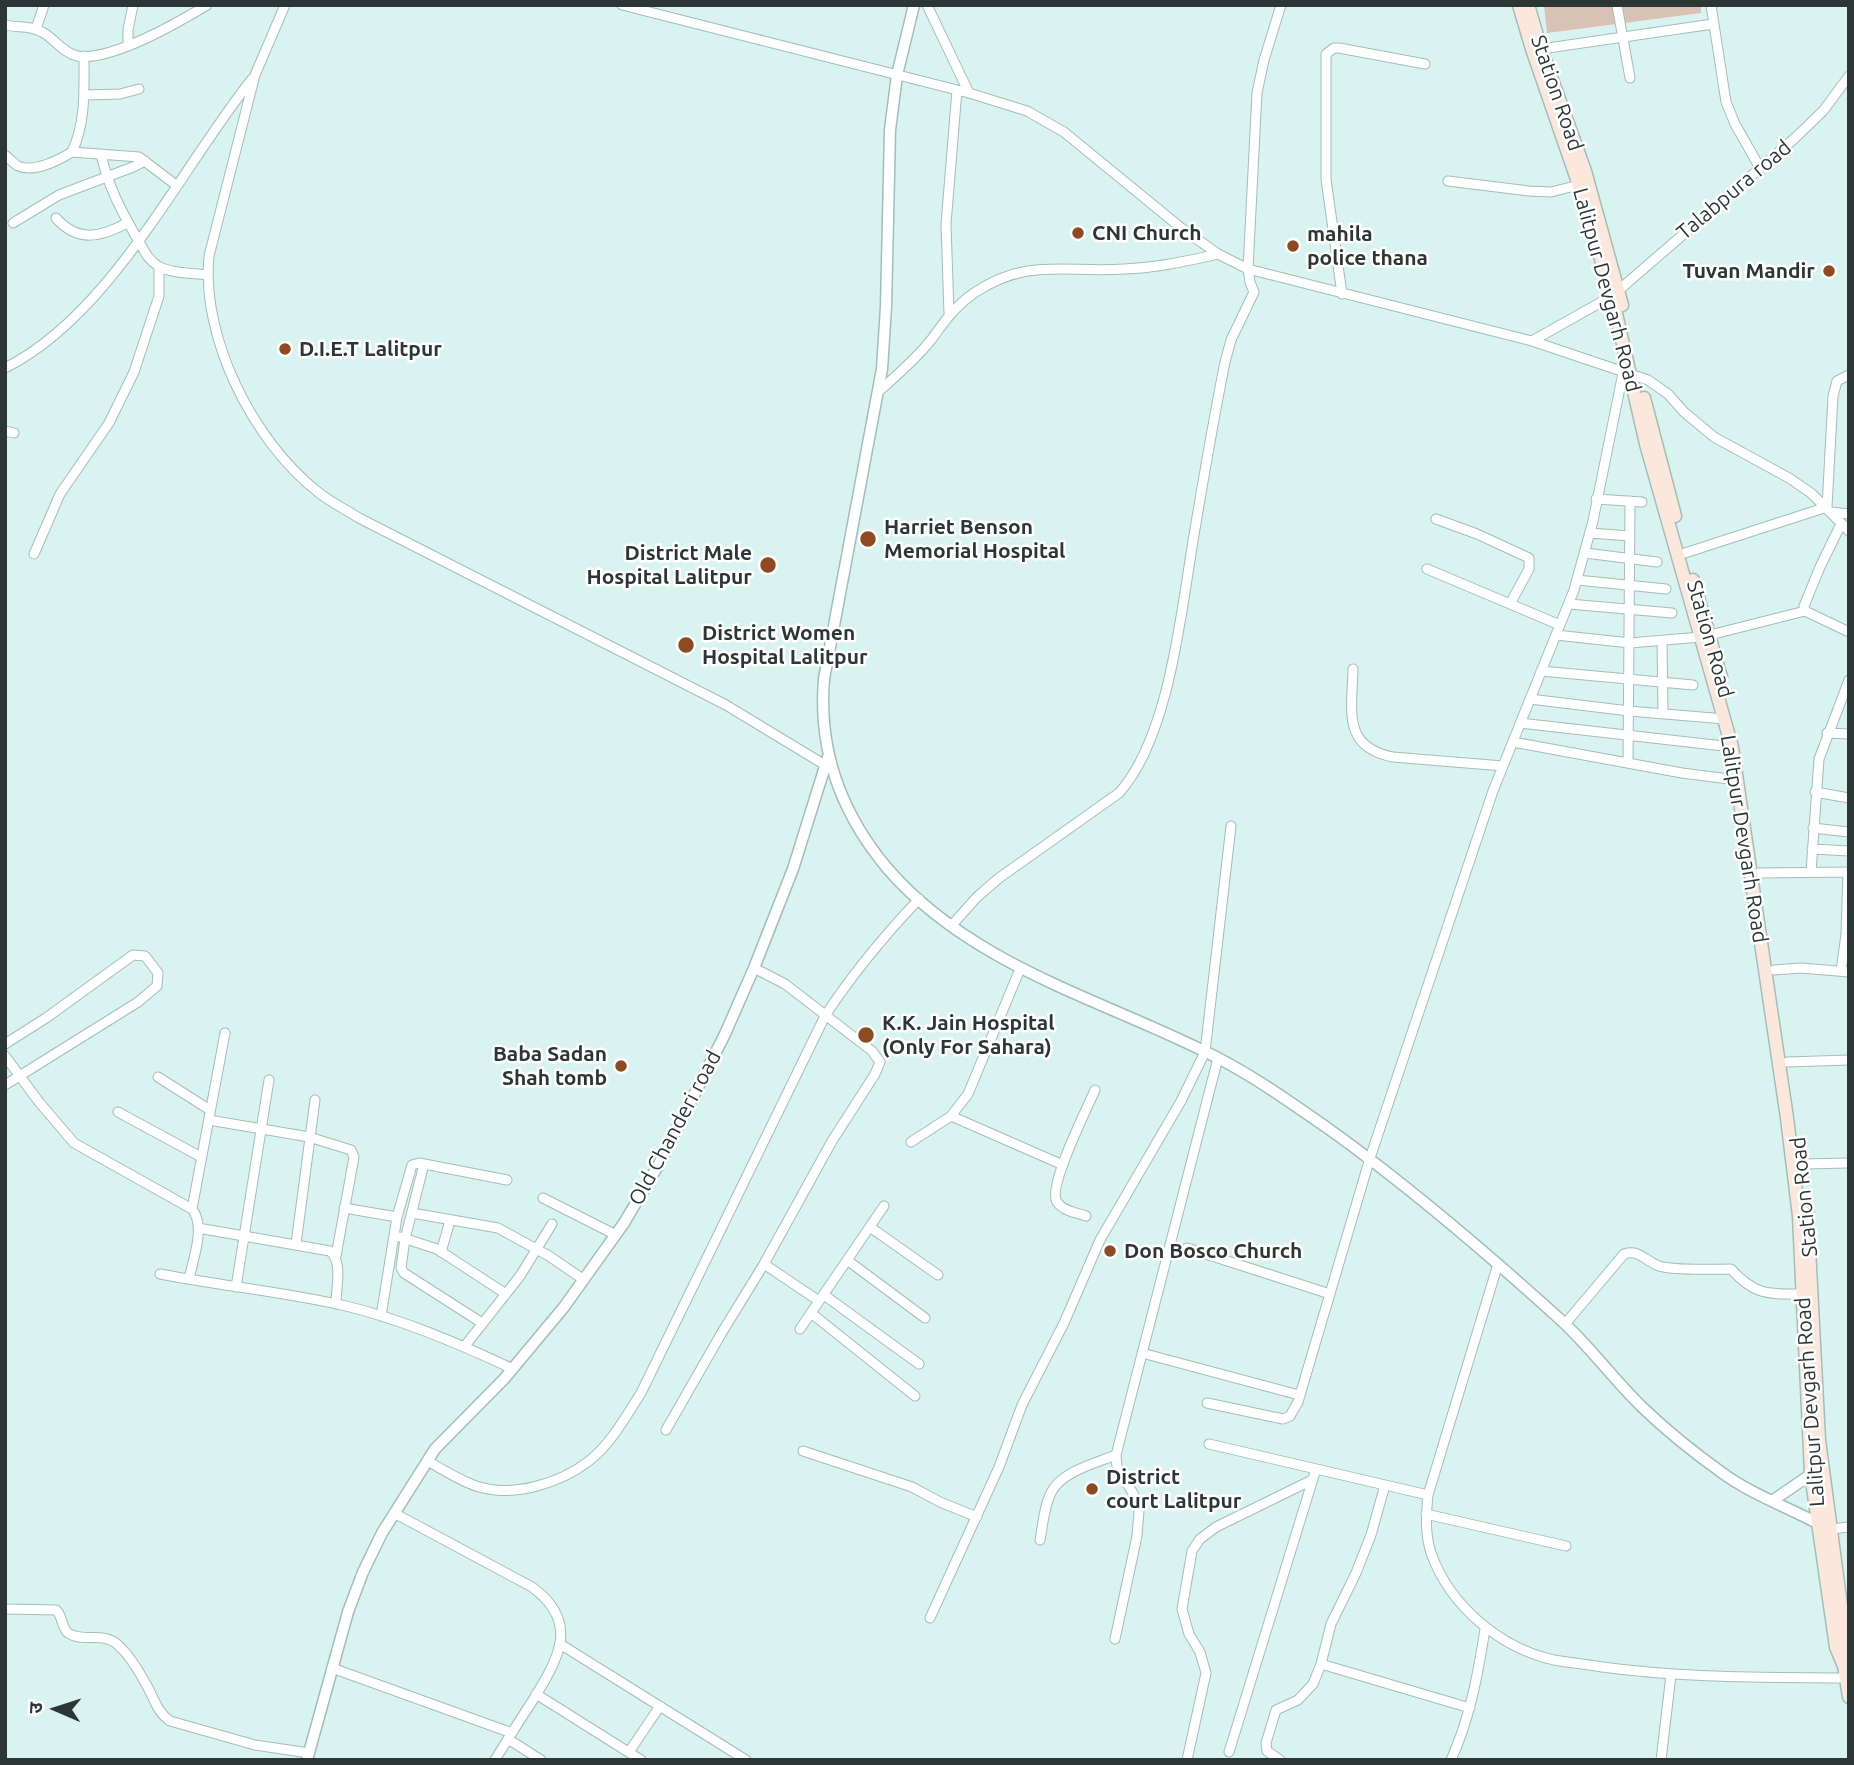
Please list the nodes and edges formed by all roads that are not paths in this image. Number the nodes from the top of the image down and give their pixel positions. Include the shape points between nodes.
1 (44, 5) edge
2 (133, 5) edge
3 (207, 5) edge
4 (285, 5) edge
5 (622, 5) edge
6 (914, 5) edge
7 (927, 5) edge
8 (1281, 5) edge
9 (1519, 5) edge
10 (1528, 5) edge
11 (1617, 5) edge
12 (1711, 5) edge
13 (1713, 24) junction
14 (6, 28) edge
15 (36, 29) junction
16 (1622, 37) junction
17 (128, 45) junction
18 (1541, 49) junction
19 (83, 56) junction
20 (1425, 64) dead end
21 (255, 75) junction
22 (897, 75) junction
23 (1849, 76) edge
24 (1630, 78) dead end
25 (139, 89) dead end
26 (957, 90) junction
27 (969, 93) junction
28 (84, 95) junction
29 (72, 152) junction
30 (101, 154) junction
31 (5, 155) edge
32 (145, 161) junction
33 (1760, 168) junction
34 (106, 177) junction
35 (1448, 181) dead end
36 (176, 185) junction
37 (1579, 185) junction
38 (55, 218) dead end
39 (13, 223) dead end
40 (127, 223) junction
41 (138, 240) junction
42 (1218, 254) junction
43 (159, 267) junction
44 (1248, 269) junction
45 (207, 275) junction
46 (1615, 292) junction
47 (1342, 294) junction
48 (949, 313) junction
49 (1532, 341) junction
50 (5, 368) edge
51 (1631, 375) junction
52 (1849, 375) edge
53 (878, 392) junction
54 (1597, 499) junction
55 (1630, 501) junction
56 (1642, 502) dead end
57 (1829, 510) junction
58 (1849, 514) edge
59 (1436, 519) dead end
60 (1845, 528) edge
61 (1590, 533) junction
62 (1630, 536) junction
63 (1585, 553) junction
64 (1685, 553) junction
65 (34, 554) dead end
66 (1630, 559) junction
67 (1657, 562) dead end
68 (1427, 569) dead end
69 (1577, 580) junction
70 (1630, 585) junction
71 (1666, 589) dead end
72 (1510, 604) junction
73 (1569, 604) junction
74 (1630, 609) junction
75 (1805, 611) junction
76 (1672, 613) dead end
77 (1560, 625) junction
78 (1849, 632) edge
79 (1556, 635) junction
80 (1705, 636) junction
81 (1662, 641) junction
82 (1630, 643) junction
83 (1353, 669) dead end
84 (1541, 671) junction
85 (1629, 678) junction
86 (1849, 680) edge
87 (1662, 682) junction
88 (1693, 685) dead end
89 (1845, 694) edge
90 (1530, 699) junction
91 (1629, 711) junction
92 (1663, 714) junction
93 (1724, 719) junction
94 (1520, 723) junction
95 (1827, 733) junction
96 (1849, 734) edge
97 (1628, 737) junction
98 (1513, 742) junction
99 (1732, 747) junction
100 (827, 761) junction
101 (1628, 763) junction
102 (1503, 765) junction
103 (1737, 780) junction
104 (1815, 792) junction
105 (1849, 798) edge
106 (1231, 826) dead end
107 (1813, 828) junction
108 (1849, 832) edge
109 (1812, 849) junction
110 (1849, 851) edge
111 (1811, 872) junction
112 (1849, 872) edge
113 (1759, 873) junction
114 (919, 899) junction
115 (946, 920) junction
116 (754, 968) junction
117 (1020, 969) junction
118 (1774, 970) junction
119 (1845, 971) edge
120 (825, 1016) junction
121 (225, 1033) dead end
122 (5, 1044) edge
123 (1205, 1052) junction
124 (5, 1056) edge
125 (1218, 1058) junction
126 (1849, 1060) edge
127 (1787, 1062) junction
128 (19, 1076) junction
129 (159, 1077) dead end
130 (270, 1080) dead end
131 (5, 1085) edge
132 (1095, 1090) dead end
133 (315, 1100) dead end
134 (118, 1112) dead end
135 (209, 1115) junction
136 (951, 1116) junction
137 (262, 1129) junction
138 (309, 1137) junction
139 (911, 1142) dead end
140 (201, 1157) junction
141 (1370, 1158) junction
142 (1849, 1163) edge
143 (424, 1164) junction
144 (1801, 1164) junction
145 (1063, 1165) junction
146 (507, 1180) dead end
147 (543, 1198) dead end
148 (884, 1206) dead end
149 (344, 1208) junction
150 (192, 1209) junction
151 (412, 1213) junction
152 (1086, 1216) dead end
153 (397, 1217) junction
154 (450, 1221) junction
155 (552, 1224) dead end
156 (870, 1227) junction
157 (198, 1228) junction
158 (616, 1235) junction
159 (245, 1236) junction
160 (394, 1236) junction
161 (405, 1239) junction
162 (296, 1244) junction
163 (1188, 1248) dead end
164 (537, 1249) junction
165 (441, 1252) junction
166 (335, 1256) junction
167 (847, 1260) junction
168 (764, 1264) junction
169 (1498, 1264) junction
170 (160, 1274) dead end
171 (938, 1275) dead end
172 (190, 1279) junction
173 (584, 1280) junction
174 (236, 1287) junction
175 (506, 1294) junction
176 (1330, 1294) junction
177 (1803, 1294) junction
178 (821, 1298) junction
179 (335, 1304) junction
180 (811, 1313) junction
181 (380, 1316) junction
182 (925, 1318) dead end
183 (482, 1323) junction
184 (1565, 1324) junction
185 (800, 1329) dead end
186 (464, 1347) junction
187 (1142, 1353) junction
188 (919, 1364) dead end
189 (513, 1369) junction
190 (1300, 1395) junction
191 (915, 1396) dead end
192 (1207, 1403) dead end
193 (666, 1430) dead end
194 (1209, 1444) dead end
195 (803, 1451) dead end
196 (432, 1455) junction
197 (1115, 1455) junction
198 (1316, 1469) junction
199 (1816, 1471) junction
200 (1312, 1480) junction
201 (1385, 1485) junction
202 (1428, 1495) junction
203 (1772, 1501) junction
204 (394, 1513) junction
205 (1426, 1514) junction
206 (977, 1517) junction
207 (1824, 1526) junction
208 (1849, 1527) edge
209 (1040, 1541) dead end
210 (1566, 1546) dead end
211 (5, 1609) edge
212 (930, 1618) dead end
213 (1485, 1629) junction
214 (1115, 1639) dead end
215 (560, 1644) junction
216 (1321, 1664) junction
217 (332, 1668) junction
218 (1845, 1672) junction
219 (1671, 1675) junction
220 (537, 1694) junction
221 (1849, 1697) edge
222 (660, 1706) junction
223 (1471, 1708) junction
224 (510, 1736) junction
225 (629, 1752) junction
226 (1229, 1752) dead end
227 (308, 1756) edge
228 (495, 1760) edge
229 (541, 1760) edge
230 (641, 1760) edge
231 (746, 1760) edge
232 (1187, 1760) edge
233 (1280, 1760) edge
234 (1451, 1760) edge
235 (1661, 1760) edge

1 - 15 street
2 - 17 street
3 - 17 street
4 - 21 street
5 - 22 street
6 - 22 street
7 - 27 street
8 - 44 street via 1257,93
9 - 37 main road, Lalitpur Devgarh Road
10 - 18 main road, Station Road
11 - 16 street
12 - 13 street
13 - 16 street
13 - 33 street via 1726,102
14 - 15 street
15 - 19 street via 69,53
16 - 18 street
16 - 24 street
17 - 19 street
18 - 46 main road, Station Road via 1585,171
19 - 28 street
20 - 47 street via 1339,48 1326,54 1325,179
21 - 36 street
21 - 45 street
22 - 26 street
22 - 53 street via 890,130 886,307
23 - 33 street, Talabpura road via 1823,111
25 - 28 street
26 - 27 street
26 - 48 street via 946,224
27 - 42 street via 1027,111 1051,124
28 - 29 street via 80,132
29 - 30 street
29 - 31 street via 27,168
30 - 32 street via 131,155
30 - 34 street
32 - 34 street
32 - 36 street
33 - 46 street, Talabpura road
34 - 39 street via 50,199
34 - 40 street
35 - 37 street via 1551,192
36 - 41 street
37 - 46 main road, Lalitpur Devgarh Road
38 - 40 street via 69,230 94,236
40 - 41 street
41 - 43 street
41 - 50 street via 91,302 33,351
42 - 44 street
42 - 48 street via 1132,269 1023,270 995,280
43 - 45 street
43 - 65 street via 159,296 134,372 109,423 60,494
44 - 47 street
44 - 115 street via 1254,292 1225,362 1163,702 1140,764 1119,793
45 - 100 street via 220,348 236,385 271,445 318,493
46 - 49 street, Talabpura road
46 - 51 main road, Lalitpur Devgarh Road
47 - 49 street
48 - 53 street via 931,340
49 - 51 street
51 - 54 street
51 - 57 street via 1658,385 1714,438 1789,478
51 - 64 main road, Station Road
51 - 80 main road, Lalitpur Devgarh Road via 1646,444
52 - 57 street via 1837,381 1833,396
53 - 100 street via 824,680
54 - 55 street
54 - 61 street
55 - 56 street
55 - 62 street
57 - 58 street
57 - 60 street
57 - 64 street
59 - 72 street via 1529,558 1529,569
60 - 75 street via 1805,600
61 - 62 street
61 - 63 street
62 - 66 street
63 - 66 street
63 - 69 street
64 - 80 main road, Station Road
66 - 67 street
66 - 70 street
68 - 72 street
69 - 70 street
69 - 73 street
70 - 71 street
70 - 74 street
72 - 77 street
73 - 74 street
73 - 77 street
74 - 76 street
74 - 82 street
75 - 78 street
75 - 80 street
77 - 79 street
79 - 82 street
79 - 84 street
80 - 81 street
80 - 93 main road, Lalitpur Devgarh Road
80 - 113 main road, Station Road via 1742,763
81 - 82 street
81 - 87 street
82 - 85 street
83 - 102 street via 1352,718 1366,748 1393,757
84 - 85 street
84 - 90 street
85 - 87 street
85 - 91 street
86 - 89 street
87 - 88 street
87 - 92 street
89 - 95 street
90 - 91 street
90 - 94 street
91 - 92 street
91 - 97 street
92 - 93 street
93 - 99 main road, Lalitpur Devgarh Road
94 - 97 street
94 - 98 street
95 - 96 street
95 - 104 street
97 - 99 street
97 - 101 street
98 - 101 street
98 - 102 street
99 - 103 main road, Lalitpur Devgarh Road
100 - 114 street via 859,828 887,868
100 - 116 street, Old Chanderi road via 793,869
101 - 103 street
102 - 141 street
103 - 177 main road, Lalitpur Devgarh Road via 1787,1118
104 - 105 street
104 - 107 street
106 - 123 street
107 - 108 street
107 - 109 street
109 - 110 street
109 - 111 street
111 - 112 street
111 - 113 street
112 - 119 street
113 - 118 main road, Station Road
114 - 115 street
114 - 120 street via 871,951
115 - 117 street
116 - 120 street via 785,984
116 - 158 street, Old Chanderi road via 659,1164
117 - 123 street
117 - 136 street via 968,1094
118 - 119 street
118 - 127 main road, Station Road
120 - 168 street via 878,1056 878,1068
120 - 196 street via 642,1392 607,1443 589,1462 560,1478 517,1490 477,1487
121 - 135 street
122 - 128 street via 133,955 145,956 158,973 157,986 138,1002
123 - 125 street
123 - 206 street via 1100,1240 1022,1405
124 - 128 street
125 - 141 street
125 - 187 street
126 - 127 street
127 - 144 main road, Station Road
128 - 131 street
128 - 150 street via 74,1143
129 - 135 street
130 - 137 street
132 - 145 street
133 - 138 street
134 - 140 street
135 - 137 street
135 - 140 street
136 - 139 street
136 - 145 street
137 - 138 street
137 - 159 street
138 - 149 street via 345,1146 354,1153
138 - 162 street
140 - 150 street
141 - 169 street
141 - 176 street
142 - 144 street
143 - 146 street
143 - 151 street
143 - 153 street via 411,1168
144 - 199 main road, Station Road via 1811,1261
145 - 152 street via 1055,1199
147 - 158 street
148 - 156 street
149 - 153 street
149 - 166 street
150 - 157 street
151 - 154 street
151 - 161 street
153 - 160 street
154 - 164 street via 498,1228
154 - 165 street
155 - 164 street
156 - 167 street
156 - 171 street
157 - 159 street
157 - 172 street
158 - 173 street, Old Chanderi road
159 - 162 street
159 - 174 street
160 - 161 street
160 - 181 street
161 - 165 street
161 - 183 street via 402,1271
162 - 166 street
163 - 176 street
164 - 173 street
164 - 175 street
165 - 175 street
166 - 179 street
167 - 178 street
167 - 182 street
168 - 178 street
168 - 193 street
169 - 184 street
169 - 202 street
170 - 172 street
172 - 174 street
173 - 189 street, Old Chanderi road
174 - 179 street
175 - 183 street
176 - 190 street
177 - 184 street via 1765,1294 1731,1269 1659,1266 1631,1252 1624,1254
177 - 199 main road, Lalitpur Devgarh Road
178 - 180 street
178 - 188 street
179 - 181 street
180 - 185 street
180 - 191 street
181 - 186 street
183 - 186 street
184 - 203 street via 1641,1406 1685,1444 1724,1474
186 - 189 street
187 - 190 street
187 - 197 street
189 - 196 street, Old Chanderi road
190 - 192 street via 1295,1409 1283,1419
194 - 198 street
195 - 206 street via 912,1487
196 - 204 street, Old Chanderi road
197 - 209 street via 1074,1473 1052,1489
197 - 214 street via 1139,1511
198 - 200 street
198 - 201 street
199 - 203 street
199 - 207 main road, Lalitpur Devgarh Road
200 - 226 street
200 - 232 street via 1216,1527 1199,1539 1192,1551 1182,1609 1206,1673
201 - 202 street
201 - 216 street via 1361,1561 1331,1624
202 - 205 street
203 - 207 street
204 - 215 street via 545,1596 560,1622
204 - 217 street, Old Chanderi road via 363,1572
205 - 210 street
205 - 213 street via 1430,1552 1440,1573
206 - 212 street
207 - 208 street
207 - 218 main road, Lalitpur Devgarh Road via 1836,1647
211 - 227 street via 49,1608 56,1610 70,1634 110,1639 147,1685 161,1715 170,1721
213 - 219 street via 1553,1660
213 - 223 street
215 - 220 street
215 - 222 street
216 - 223 street
216 - 233 street via 1306,1693 1273,1715 1267,1751
217 - 224 street
217 - 227 street, Old Chanderi road
218 - 219 street
218 - 221 main road, Lalitpur Devgarh Road
219 - 235 street
220 - 224 street
220 - 225 street
222 - 225 street
222 - 231 street
223 - 234 street
224 - 228 street
224 - 229 street
225 - 230 street

